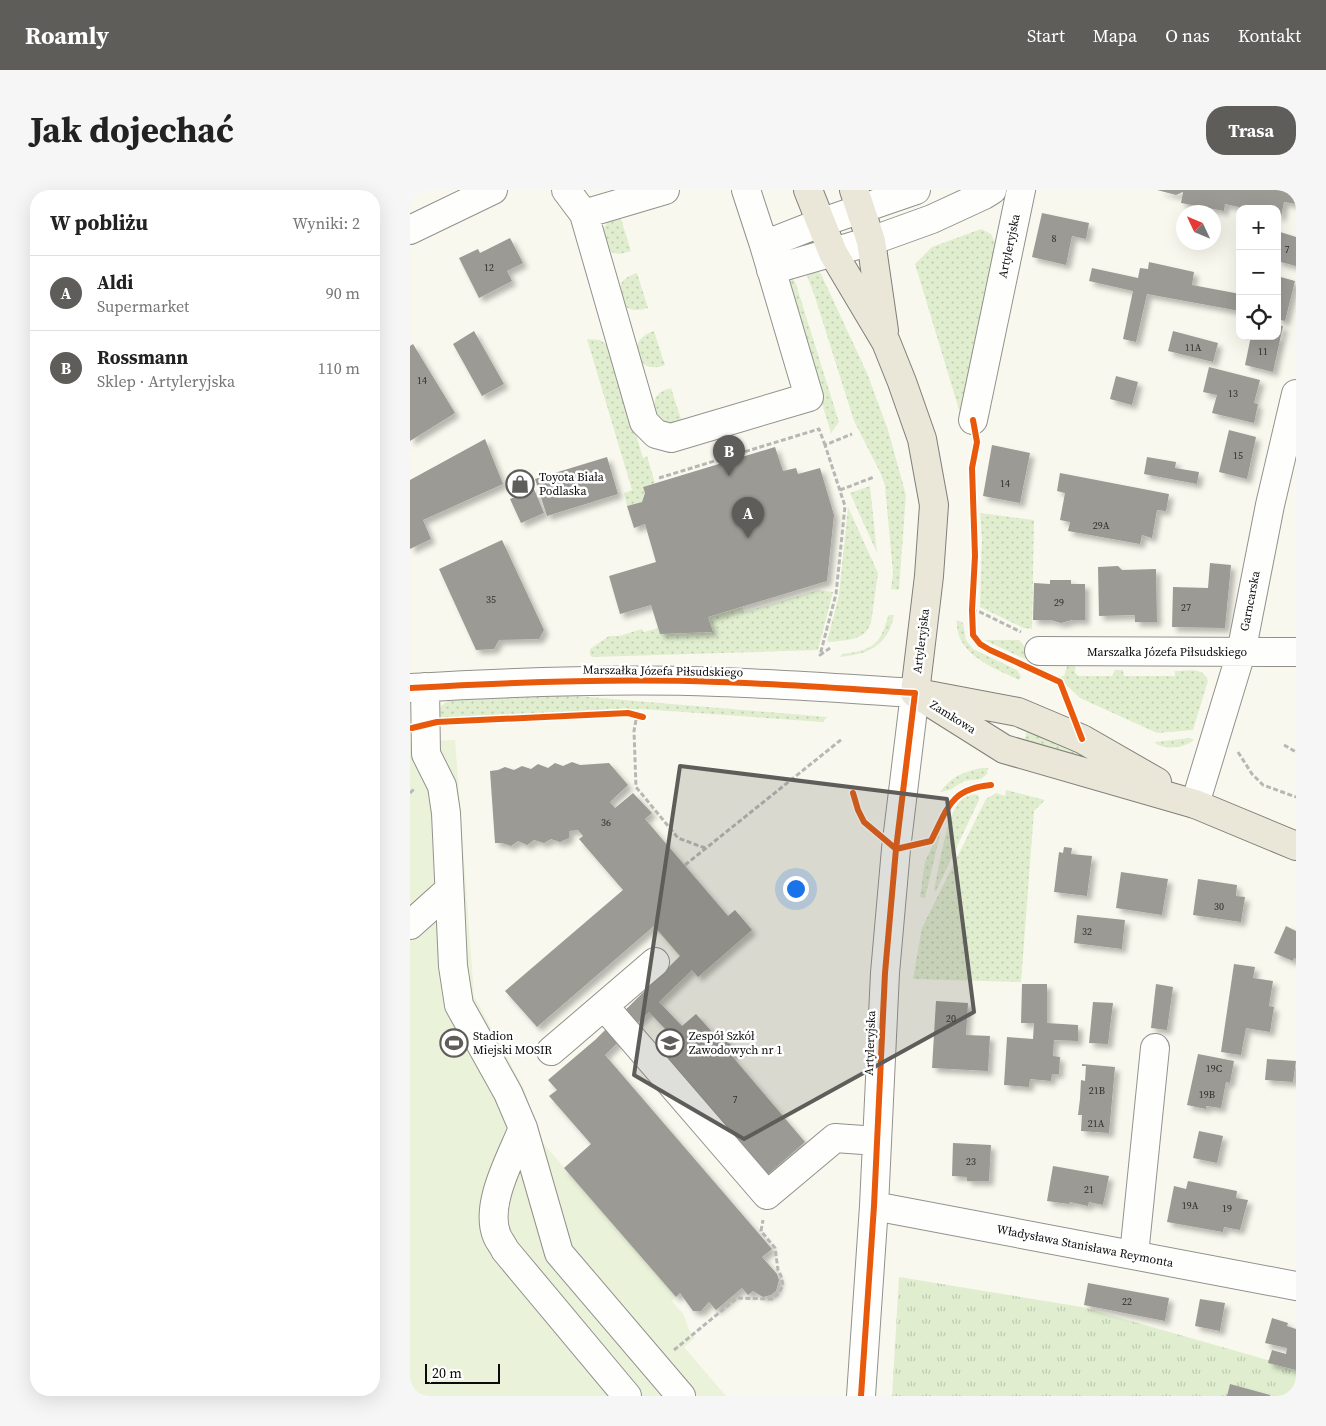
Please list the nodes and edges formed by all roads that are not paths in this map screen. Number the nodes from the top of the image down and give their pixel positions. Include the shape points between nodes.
1 (493, 190) edge
2 (566, 190) edge
3 (665, 190) edge
4 (746, 190) edge
5 (808, 190) edge
6 (916, 190) edge
7 (992, 190) edge
8 (1021, 190) edge
9 (857, 200) edge
10 (584, 214) junction
11 (820, 223) junction
12 (410, 230) edge
13 (871, 241) junction
14 (832, 253) junction
15 (768, 258) junction
16 (886, 342) junction
17 (1296, 394) edge
18 (973, 420) dead end
19 (1039, 651) dead end
20 (1240, 652) junction
21 (1296, 652) edge
22 (418, 688) edge
23 (915, 693) junction
24 (1195, 804) junction
25 (1296, 846) edge
26 (450, 890) junction
27 (410, 924) edge
28 (655, 962) dead end
29 (604, 1006) junction
30 (1155, 1048) dead end
31 (551, 1051) dead end
32 (522, 1128) junction
33 (877, 1141) junction
34 (874, 1206) junction
35 (1134, 1256) junction
36 (1296, 1286) edge
37 (627, 1396) edge
38 (681, 1396) edge
39 (861, 1396) edge

1 - 12 street
2 - 10 street
3 - 10 street
4 - 15 street
5 - 11 main road, Artyleryjska
6 - 9 street
7 - 13 street via 932,219
8 - 18 street, Artyleryjska
9 - 11 street
9 - 13 main road, Artyleryjska
10 - 15 street via 644,422 656,434 671,438 810,397
11 - 14 main road, Artyleryjska
11 - 15 street
13 - 14 street
13 - 16 main road, Artyleryjska
14 - 15 street
14 - 16 main road, Artyleryjska
16 - 23 main road, Artyleryjska via 922,439 934,505
17 - 20 street, Garncarska
19 - 20 street, Marszałka Józefa Piłsudskiego
20 - 21 street, Marszałka Józefa Piłsudskiego
20 - 24 street, Garncarska
22 - 23 street, Marszałka Józefa Piłsudskiego via 624,680
22 - 26 street via 426,754 442,786
23 - 24 main road, Zamkowa via 1004,749
23 - 24 main road, Zamkowa via 1018,712 1082,739
23 - 33 street, Artyleryjska via 884,973
24 - 25 main road, Zamkowa
26 - 27 street
26 - 32 street via 453,966 459,1005 508,1093
28 - 29 street
29 - 31 street
29 - 33 street via 767,1195 835,1138
30 - 35 street
32 - 37 street via 494,1200 497,1236
32 - 38 street via 559,1253
33 - 34 street, Artyleryjska
34 - 35 street, Władysława Stanisława Reymonta
34 - 39 street, Artyleryjska
35 - 36 street, Władysława Stanisława Reymonta

